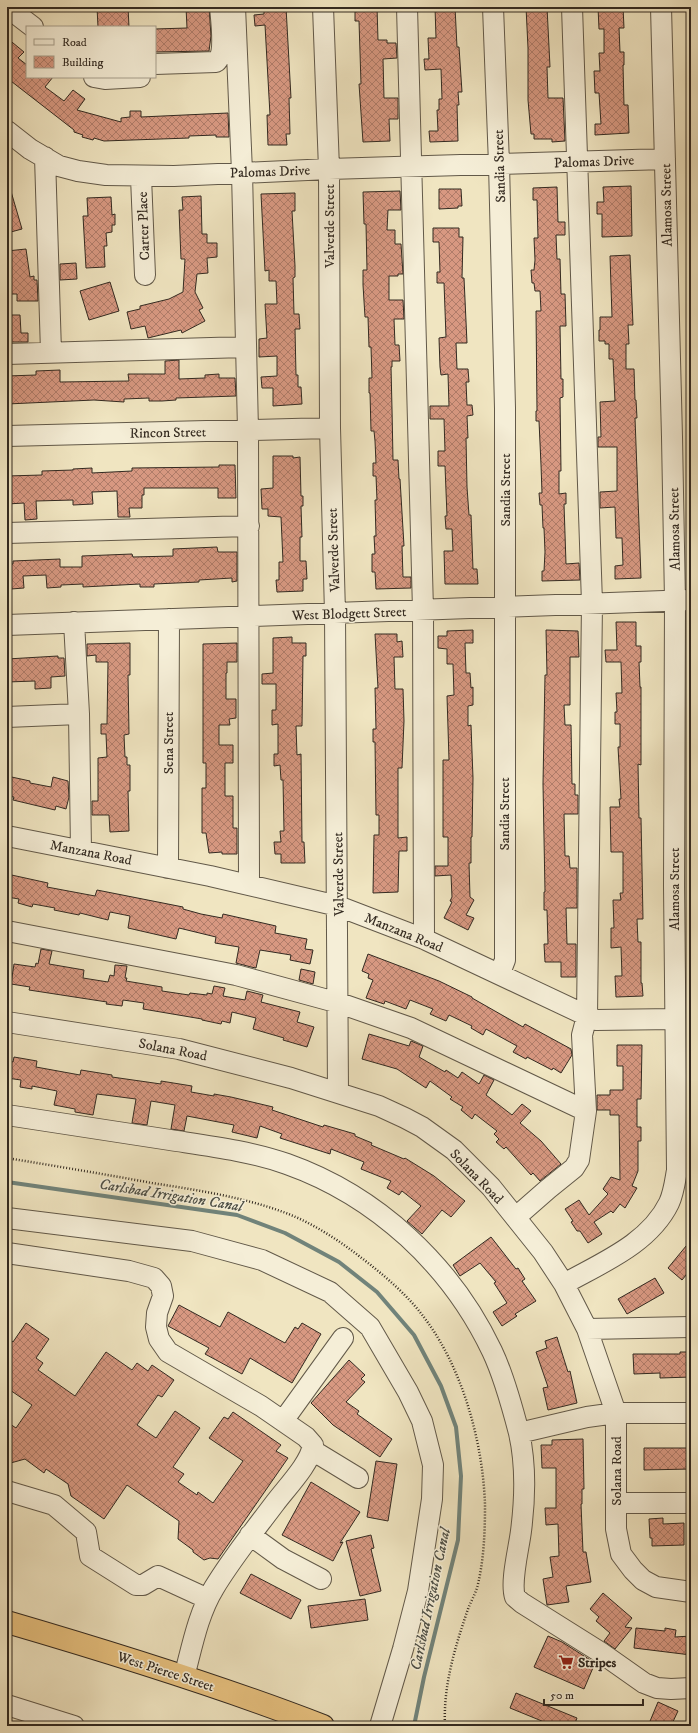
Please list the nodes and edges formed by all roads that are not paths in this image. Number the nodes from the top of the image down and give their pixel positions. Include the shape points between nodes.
1 (7, 7) edge
2 (220, 7) edge
3 (235, 7) edge
4 (323, 7) edge
5 (407, 7) edge
6 (493, 7) edge
7 (572, 7) edge
8 (660, 7) edge
9 (32, 26) edge
10 (156, 64) edge
11 (238, 74) junction
12 (156, 76) edge
13 (100, 78) edge
14 (122, 78) edge
15 (7, 131) edge
16 (45, 157) junction
17 (665, 159) junction
18 (578, 162) junction
19 (499, 164) junction
20 (411, 166) junction
21 (329, 169) junction
22 (242, 172) junction
23 (141, 176) junction
24 (145, 275) dead end
25 (245, 347) junction
26 (51, 352) junction
27 (7, 354) edge
28 (330, 428) junction
29 (248, 430) junction
30 (7, 436) edge
31 (249, 526) junction
32 (7, 533) edge
33 (683, 600) edge
34 (592, 603) junction
35 (506, 606) junction
36 (423, 610) junction
37 (335, 613) junction
38 (249, 617) junction
39 (169, 619) junction
40 (74, 622) junction
41 (7, 625) edge
42 (79, 714) junction
43 (7, 717) edge
44 (7, 836) edge
45 (81, 850) junction
46 (168, 868) junction
47 (249, 884) junction
48 (338, 906) junction
49 (7, 931) edge
50 (424, 939) junction
51 (500, 973) junction
52 (339, 1003) junction
53 (587, 1016) junction
54 (675, 1019) junction
55 (7, 1022) edge
56 (338, 1092) junction
57 (586, 1111) junction
58 (7, 1115) edge
59 (516, 1217) junction
60 (7, 1218) edge
61 (7, 1253) edge
62 (564, 1284) junction
63 (691, 1327) edge
64 (587, 1330) junction
65 (343, 1338) dead end
66 (616, 1413) junction
67 (691, 1413) edge
68 (283, 1421) junction
69 (519, 1433) junction
70 (312, 1450) junction
71 (358, 1478) dead end
72 (7, 1491) edge
73 (617, 1503) junction
74 (691, 1503) edge
75 (250, 1535) junction
76 (322, 1579) dead end
77 (691, 1592) edge
78 (208, 1599) junction
79 (7, 1622) edge
80 (184, 1677) junction
81 (691, 1688) edge
82 (7, 1705) edge
83 (74, 1726) edge
84 (323, 1726) edge
85 (380, 1726) edge

1 - 9 street
2 - 10 street via 222,51 216,62
3 - 11 street
4 - 21 street, Valverde Street
5 - 20 street
6 - 19 street, Sandia Street
7 - 18 street
8 - 17 street, Alamosa Street
11 - 12 street
11 - 22 street
13 - 14 street
15 - 16 street, Palomas Drive
16 - 23 street, Palomas Drive via 59,166 78,171
16 - 26 street
17 - 18 street, Palomas Drive
17 - 33 street, Alamosa Street
18 - 19 street, Palomas Drive
18 - 34 street
19 - 20 street, Palomas Drive
19 - 35 street, Sandia Street
20 - 21 street, Palomas Drive
20 - 36 street
21 - 22 street, Palomas Drive
21 - 28 street, Valverde Street
22 - 23 street, Palomas Drive
22 - 25 street
23 - 24 street, Carter Place
25 - 26 street
25 - 29 street
26 - 27 street
28 - 29 street, Rincon Street
28 - 37 street, Valverde Street
29 - 30 street, Rincon Street
29 - 31 street
31 - 32 street
31 - 38 street
33 - 34 street, West Blodgett Street
33 - 54 street, Alamosa Street
34 - 35 street, West Blodgett Street
34 - 53 street
35 - 36 street, West Blodgett Street
35 - 51 street, Sandia Street via 504,960
36 - 37 street, West Blodgett Street
36 - 50 street
37 - 38 street, West Blodgett Street
37 - 48 street, Valverde Street
38 - 39 street, West Blodgett Street
38 - 47 street
39 - 40 street, West Blodgett Street
39 - 46 street, Sena Street
40 - 41 street, West Blodgett Street
40 - 42 street
42 - 43 street
42 - 45 street
44 - 45 street, Manzana Road
45 - 46 street, Manzana Road
46 - 47 street, Manzana Road
47 - 48 street, Manzana Road
48 - 50 street, Manzana Road
48 - 52 street, Valverde Street
49 - 52 street via 236,975
50 - 51 street, Manzana Road
51 - 53 street, Manzana Road
52 - 56 street, Valverde Street
52 - 57 street via 411,1028
53 - 54 street, Manzana Road via 596,1020
53 - 57 street via 582,1035
54 - 62 street, Alamosa Street via 677,1170 670,1202 656,1223 635,1243
55 - 56 street, Solana Road via 179,1049
56 - 59 street, Solana Road via 379,1106 422,1127 472,1166
57 - 59 street via 577,1164
58 - 69 street via 220,1148 267,1158 317,1177 363,1203 413,1241 453,1287 492,1351
59 - 62 street, Solana Road
60 - 85 street via 192,1241 262,1260 330,1292 370,1327 419,1415 433,1465 432,1499 418,1591
61 - 68 street via 129,1271 154,1278 161,1286 163,1296 157,1313 156,1327 159,1339 168,1352
62 - 64 street, Solana Road
63 - 64 street
64 - 66 street, Solana Road
65 - 68 street
66 - 67 street
66 - 69 street
66 - 73 street, Solana Road
68 - 70 street via 306,1436 311,1441
69 - 81 street via 524,1501 514,1582 515,1597 644,1683 657,1688
70 - 71 street
70 - 75 street
72 - 78 street via 54,1505 86,1532 90,1556 136,1586 158,1576
73 - 74 street
73 - 77 street, Solana Road via 616,1529 621,1554 633,1570 643,1580 656,1587
75 - 76 street via 283,1559
75 - 78 street
78 - 80 street
79 - 80 highway, West Pierce Street
80 - 84 highway, West Pierce Street
82 - 83 street

